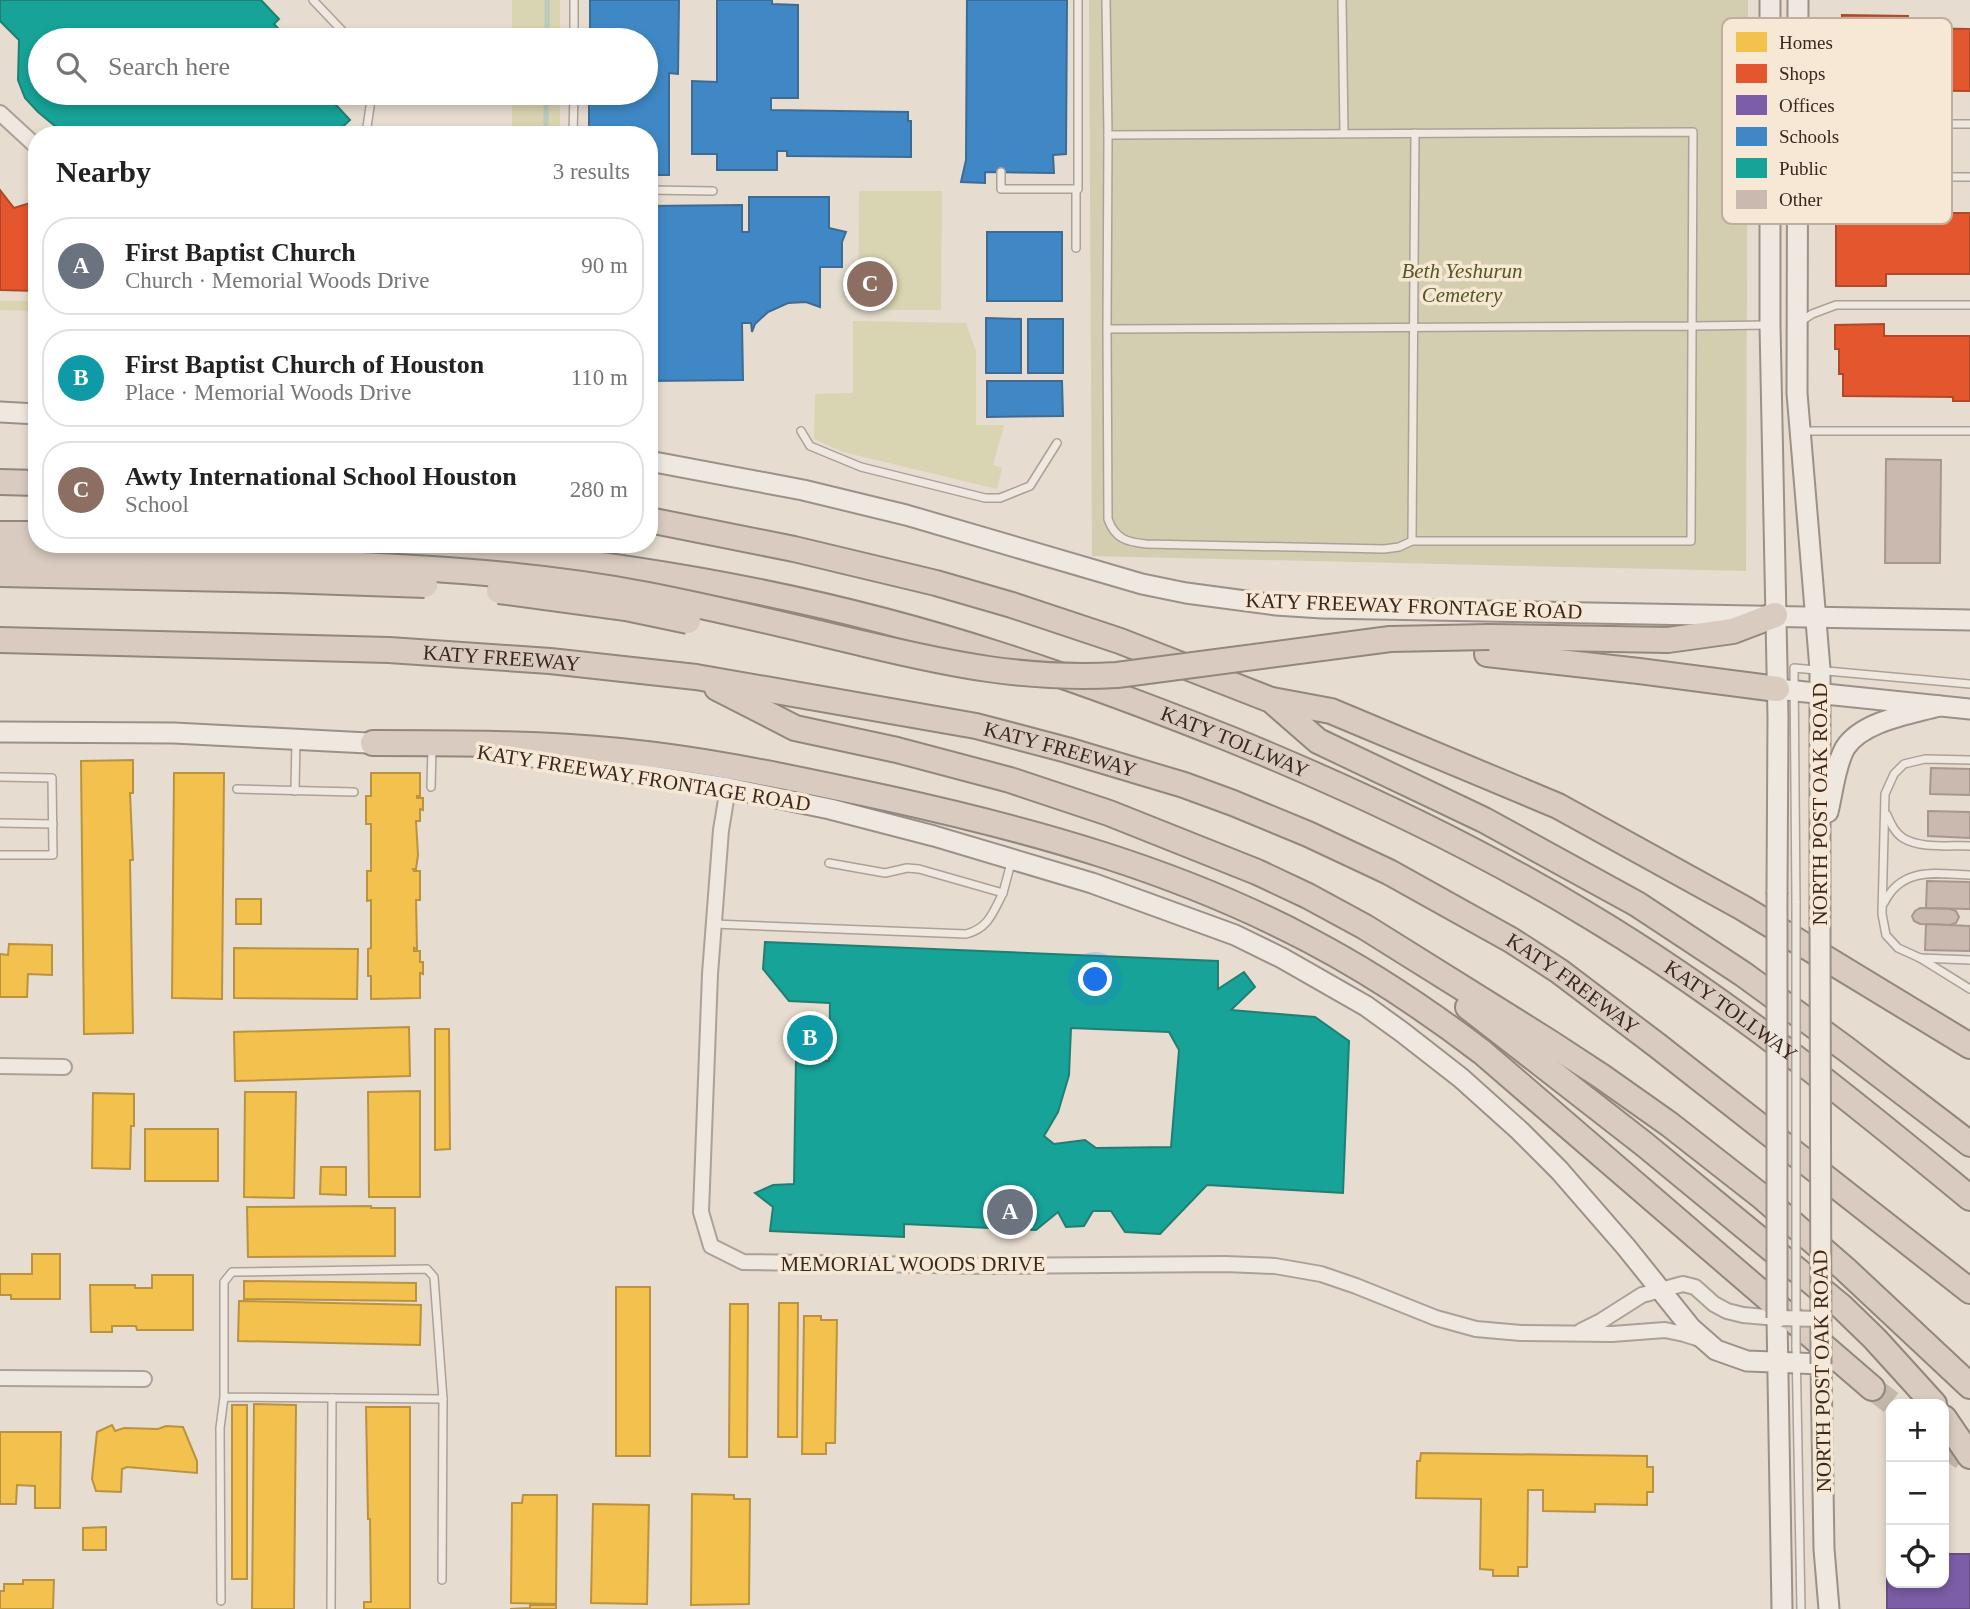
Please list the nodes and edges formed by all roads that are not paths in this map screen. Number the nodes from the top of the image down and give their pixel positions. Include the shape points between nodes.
1 (313, 0) edge
2 (574, 0) edge
3 (1078, 0) edge
4 (1106, 0) edge
5 (1342, 0) edge
6 (1770, 0) edge
7 (1798, 0) edge
8 (1770, 18) edge
9 (1798, 18) edge
10 (340, 28) edge
11 (574, 28) edge
12 (370, 105) edge
13 (574, 105) edge
14 (0, 113) edge
15 (1952, 124) edge
16 (1970, 124) edge
17 (367, 126) edge
18 (573, 126) edge
19 (1415, 133) junction
20 (1343, 134) junction
21 (1108, 135) junction
22 (28, 139) edge
23 (1001, 172) dead end
24 (1952, 177) edge
25 (1970, 177) edge
26 (1076, 189) junction
27 (658, 190) edge
28 (713, 191) dead end
29 (1771, 224) edge
30 (1796, 224) edge
31 (1076, 248) dead end
32 (1970, 305) edge
33 (1770, 325) junction
34 (1796, 325) junction
35 (1693, 326) junction
36 (1414, 327) junction
37 (1107, 329) junction
38 (0, 412) edge
39 (28, 414) edge
40 (801, 431) dead end
41 (1799, 431) junction
42 (1970, 431) edge
43 (1057, 443) dead end
44 (658, 463) edge
45 (0, 482) edge
46 (28, 483) edge
47 (658, 522) edge
48 (0, 534) edge
49 (28, 534) edge
50 (1412, 541) junction
51 (492, 553) edge
52 (0, 556) edge
53 (283, 571) junction
54 (0, 575) edge
55 (1775, 615) junction
56 (1816, 617) junction
57 (1970, 620) edge
58 (0, 640) edge
59 (1488, 646) junction
60 (1820, 671) junction
61 (696, 677) junction
62 (1970, 684) edge
63 (1786, 690) junction
64 (1821, 695) junction
65 (1271, 699) junction
66 (1939, 706) junction
67 (1970, 709) edge
68 (0, 732) edge
69 (296, 739) junction
70 (373, 743) junction
71 (432, 748) junction
72 (1970, 760) edge
73 (0, 777) edge
74 (431, 787) dead end
75 (728, 788) junction
76 (237, 789) dead end
77 (295, 791) junction
78 (355, 792) dead end
79 (1885, 812) junction
80 (0, 824) edge
81 (53, 824) junction
82 (1970, 845) edge
83 (1820, 851) junction
84 (0, 855) edge
85 (1012, 859) junction
86 (829, 863) dead end
87 (1970, 875) edge
88 (1003, 893) junction
89 (1882, 914) junction
90 (714, 923) junction
91 (1365, 927) junction
92 (1920, 958) junction
93 (1970, 960) edge
94 (1970, 989) edge
95 (1970, 1046) edge
96 (0, 1066) edge
97 (64, 1067) dead end
98 (1970, 1144) edge
99 (1970, 1198) edge
100 (1660, 1290) junction
101 (1970, 1291) edge
102 (1820, 1319) junction
103 (1778, 1321) junction
104 (1569, 1333) junction
105 (1706, 1342) junction
106 (1790, 1357) junction
107 (1821, 1364) junction
108 (0, 1378) edge
109 (144, 1379) dead end
110 (1970, 1386) edge
111 (1872, 1388) tunnel mouth
112 (224, 1397) junction
113 (332, 1398) junction
114 (443, 1399) junction
115 (1930, 1399) edge
116 (1949, 1425) edge
117 (1970, 1456) edge
118 (442, 1580) dead end
119 (220, 1601) dead end
120 (331, 1609) edge
121 (1782, 1609) edge
122 (1801, 1609) edge
123 (1829, 1609) edge

1 - 10 lane
2 - 11 lane
3 - 26 lane
4 - 21 lane
5 - 20 lane
6 - 8 main road, NORTH POST OAK ROAD
7 - 9 main road, NORTH POST OAK ROAD
12 - 17 lane
13 - 18 lane
14 - 22 street
15 - 16 lane
19 - 20 lane
19 - 35 lane via 1693,132
19 - 36 lane
20 - 21 lane
21 - 37 lane
23 - 26 lane via 1001,189
24 - 25 lane
26 - 31 lane
27 - 28 lane
29 - 33 main road, NORTH POST OAK ROAD
30 - 34 main road, NORTH POST OAK ROAD
32 - 34 lane via 1836,305
33 - 35 lane
33 - 55 main road, NORTH POST OAK ROAD
34 - 41 main road, NORTH POST OAK ROAD
35 - 36 lane
35 - 50 lane via 1691,541
36 - 37 lane
36 - 50 lane
37 - 50 lane via 1108,519 1119,538 1146,544 1384,549
38 - 39 main road
40 - 43 lane via 810,446 861,467 985,498 1000,498 1030,486
41 - 42 lane
41 - 56 main road, NORTH POST OAK ROAD
44 - 55 main road, KATY FREEWAY FRONTAGE ROAD via 803,490 1142,584 1220,598 1322,608
45 - 46 highway
47 - 65 highway via 936,583 1119,641
48 - 49 highway
51 - 99 highway, KATY TOLLWAY via 616,567 750,591 911,629 998,654 1175,717 1309,771 1499,863 1683,975 1844,1094
52 - 53 highway
53 - 54 highway
53 - 59 highway, bridge via 484,589 626,608 937,678 1042,693 1171,686
55 - 56 main road, KATY FREEWAY FRONTAGE ROAD
55 - 59 highway via 1733,631 1668,640
55 - 63 main road, NORTH POST OAK ROAD
56 - 57 main road, KATY FREEWAY FRONTAGE ROAD
56 - 60 main road, NORTH POST OAK ROAD
58 - 61 highway, KATY FREEWAY via 389,650
59 - 63 highway
60 - 62 lane
60 - 63 lane via 1794,668
60 - 64 main road, NORTH POST OAK ROAD
61 - 91 highway via 795,728 1010,780 1146,827 1256,872
61 - 101 highway, KATY FREEWAY via 976,726 1066,750 1233,803 1377,867 1559,971
63 - 64 main road
63 - 103 main road, NORTH POST OAK ROAD, bridge via 1777,892
63 - 103 lane, bridge via 1796,903
64 - 66 main road
64 - 83 main road, NORTH POST OAK ROAD
65 - 95 highway via 1331,710 1558,806 1731,901
65 - 98 highway via 1318,741 1484,820 1637,904 1743,974
66 - 67 main road
66 - 83 main road via 1877,723 1845,748
68 - 69 main road, KATY FREEWAY FRONTAGE ROAD
69 - 70 main road, KATY FREEWAY FRONTAGE ROAD
69 - 77 lane
70 - 71 main road, KATY FREEWAY FRONTAGE ROAD
70 - 111 highway via 621,751 780,774 937,809 1096,852 1226,900 1357,966 1482,1052
71 - 74 lane
71 - 75 main road, KATY FREEWAY FRONTAGE ROAD via 527,756
72 - 79 lane via 1925,759 1904,764 1885,794
73 - 81 lane via 52,778
75 - 85 main road, KATY FREEWAY FRONTAGE ROAD via 830,809
75 - 90 street, MEMORIAL WOODS DRIVE
76 - 77 lane
77 - 78 lane
79 - 82 lane via 1903,839
79 - 89 lane
80 - 81 lane
81 - 84 lane via 53,855
83 - 102 main road, NORTH POST OAK ROAD, bridge
85 - 88 lane
85 - 100 main road, KATY FREEWAY FRONTAGE ROAD via 1236,935 1366,1006 1461,1078 1543,1154
86 - 88 lane via 885,873 919,869
87 - 89 lane via 1927,874 1903,879 1889,892
88 - 90 lane via 984,926 967,933
89 - 92 lane via 1886,935 1898,948
90 - 104 street, MEMORIAL WOODS DRIVE via 701,1212 711,1246 743,1262 1275,1266 1321,1275 1476,1329
91 - 110 highway via 1559,1048 1669,1124 1803,1232
91 - 115 highway via 1644,1144 1842,1307
92 - 93 lane
92 - 94 lane
96 - 97 street
100 - 103 street, MEMORIAL WOODS DRIVE via 1689,1284 1727,1311
100 - 104 street, MEMORIAL WOODS DRIVE
100 - 105 main road, KATY FREEWAY FRONTAGE ROAD
102 - 103 street, MEMORIAL WOODS DRIVE, bridge
102 - 107 main road, NORTH POST OAK ROAD, bridge
103 - 106 main road, NORTH POST OAK ROAD
104 - 105 street, MEMORIAL WOODS DRIVE via 1665,1330
105 - 106 main road, KATY FREEWAY FRONTAGE ROAD via 1737,1359
106 - 107 main road, KATY FREEWAY FRONTAGE ROAD
106 - 121 main road, NORTH POST OAK ROAD
106 - 122 lane
107 - 123 main road, NORTH POST OAK ROAD
108 - 109 street
112 - 113 lane
112 - 114 lane via 224,1282 232,1272 427,1269 434,1277
112 - 119 lane
113 - 114 lane
113 - 120 lane
114 - 118 lane
116 - 117 highway

